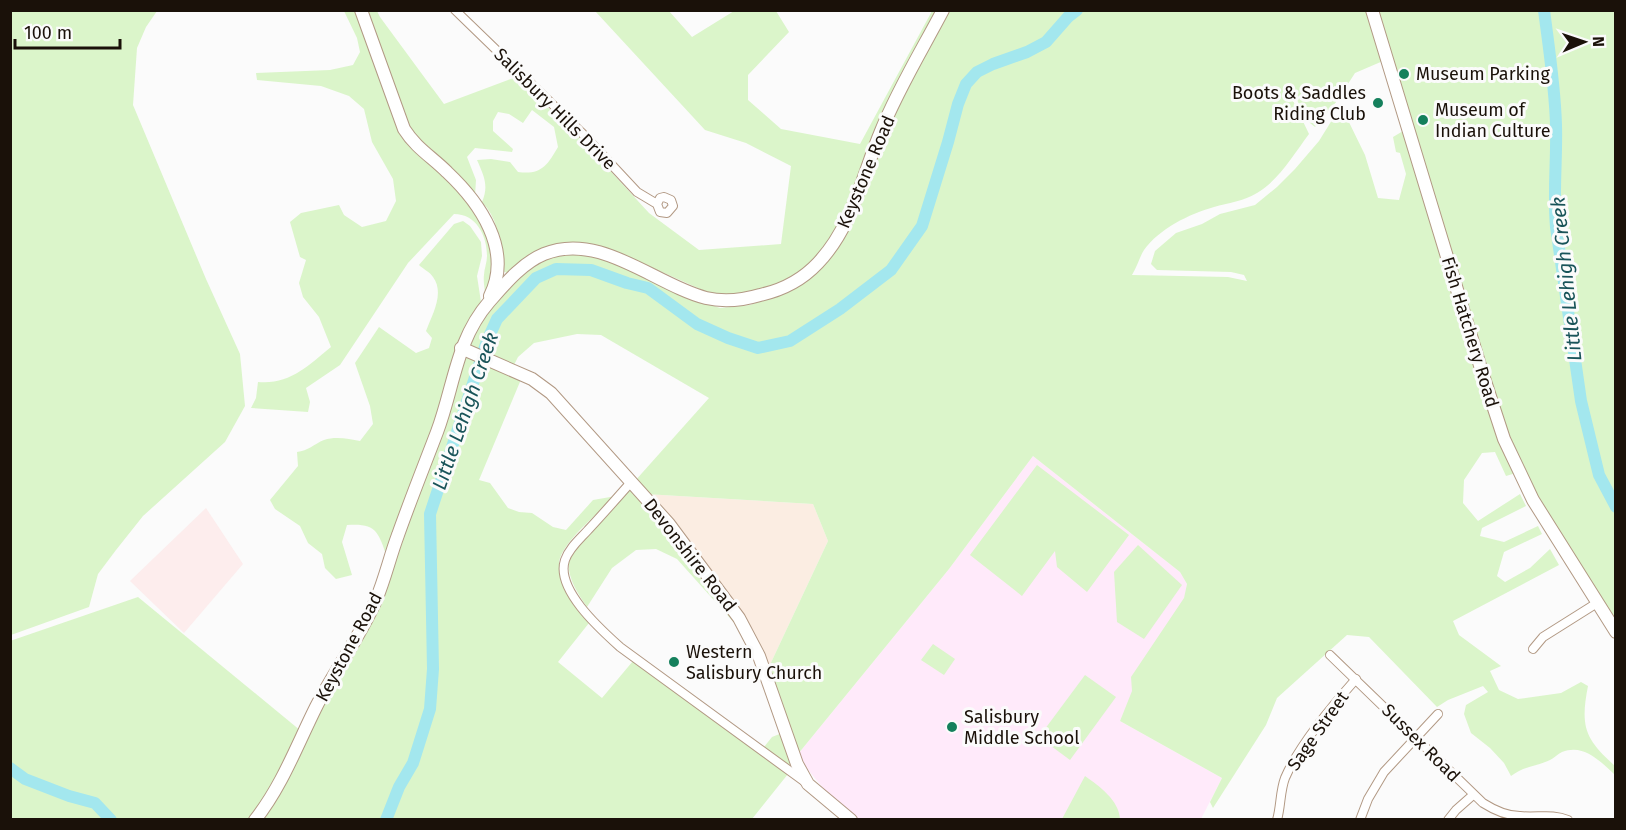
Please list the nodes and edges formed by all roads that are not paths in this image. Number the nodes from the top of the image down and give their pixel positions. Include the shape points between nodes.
1 (360, 10) edge
2 (455, 10) edge
3 (943, 10) edge
4 (1372, 10) edge
5 (657, 204) dead end
6 (485, 306) junction
7 (465, 349) junction
8 (632, 482) junction
9 (1597, 603) junction
10 (1616, 632) edge
11 (1533, 649) dead end
12 (1330, 655) dead end
13 (1356, 679) junction
14 (1438, 714) dead end
15 (1416, 738) junction
16 (808, 784) junction
17 (1473, 795) junction
18 (1520, 818) edge
19 (255, 819) edge
20 (851, 819) edge
21 (1277, 819) edge
22 (1360, 819) edge
23 (1448, 819) edge
24 (1568, 819) edge

1 - 6 street via 404,129 416,146 453,177 490,226 498,262 494,288
2 - 5 street, Salisbury Hills Drive via 637,192
3 - 6 street, Keystone Road via 882,127 844,227 827,254 805,276 765,294 719,300 697,295 609,255 559,251 532,261
4 - 9 street, Fish Hatchery Road via 1504,439 1533,500
6 - 7 street, Keystone Road
7 - 8 street, Devonshire Road via 532,379 551,393
7 - 19 street, Keystone Road via 378,595 329,681 291,761
8 - 16 street, Devonshire Road via 669,524 747,630 793,756
8 - 16 street via 570,550 563,573 567,585 593,621 620,647
9 - 10 street, Fish Hatchery Road
9 - 11 street via 1543,637
12 - 13 street, Sussex Road
13 - 15 street, Sussex Road
13 - 21 street, Sage Street via 1318,725 1290,770 1282,788
14 - 15 street
15 - 17 street, Sussex Road
15 - 22 street via 1375,785
16 - 20 street, Devonshire Road
17 - 18 street, Sussex Road via 1492,808
17 - 23 street
18 - 24 street via 1551,815

